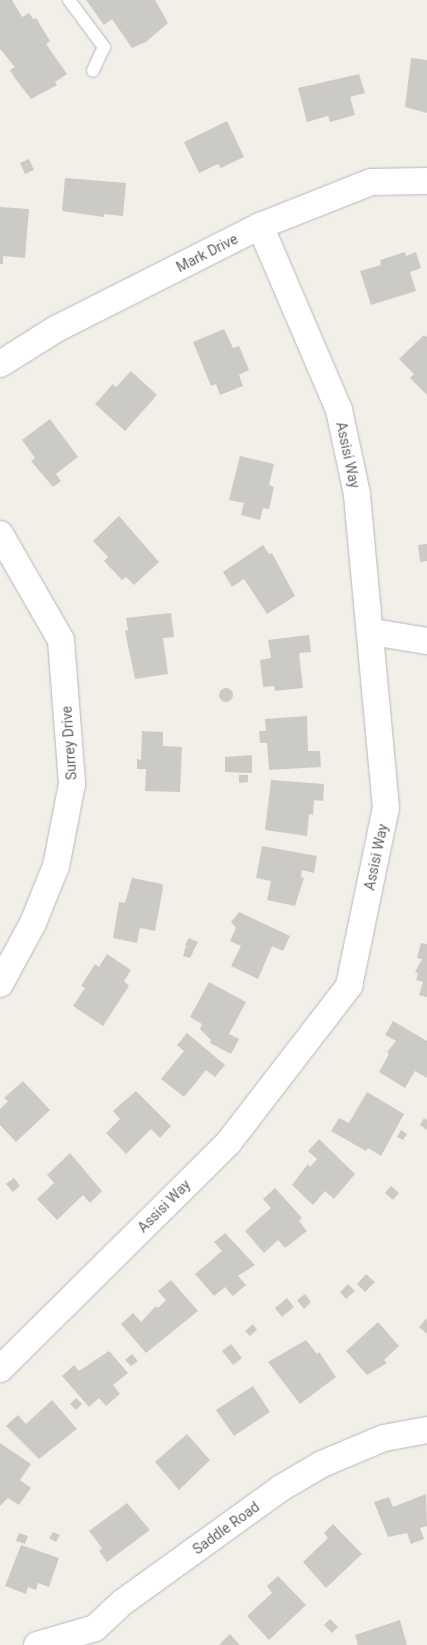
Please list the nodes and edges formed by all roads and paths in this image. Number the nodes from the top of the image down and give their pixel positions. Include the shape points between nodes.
1 (69, 0) edge
2 (93, 71) dead end
3 (427, 181) edge
4 (260, 226) junction
5 (0, 364) edge
6 (0, 534) edge
7 (372, 632) junction
8 (427, 641) edge
9 (0, 984) edge
10 (0, 1369) edge
11 (427, 1430) edge
12 (37, 1645) edge

1 - 2 lane via 104,47
3 - 4 street, Mark Drive via 371,182
4 - 5 street, Mark Drive via 56,329
4 - 7 street, Assisi Way via 339,410 357,494
6 - 9 street, Surrey Drive via 61,640 72,784 56,866 33,923
7 - 8 street
7 - 10 street, Assisi Way via 386,808 349,986 229,1142
11 - 12 street, Saddle Road via 384,1438 322,1464 265,1499 123,1602 95,1628

